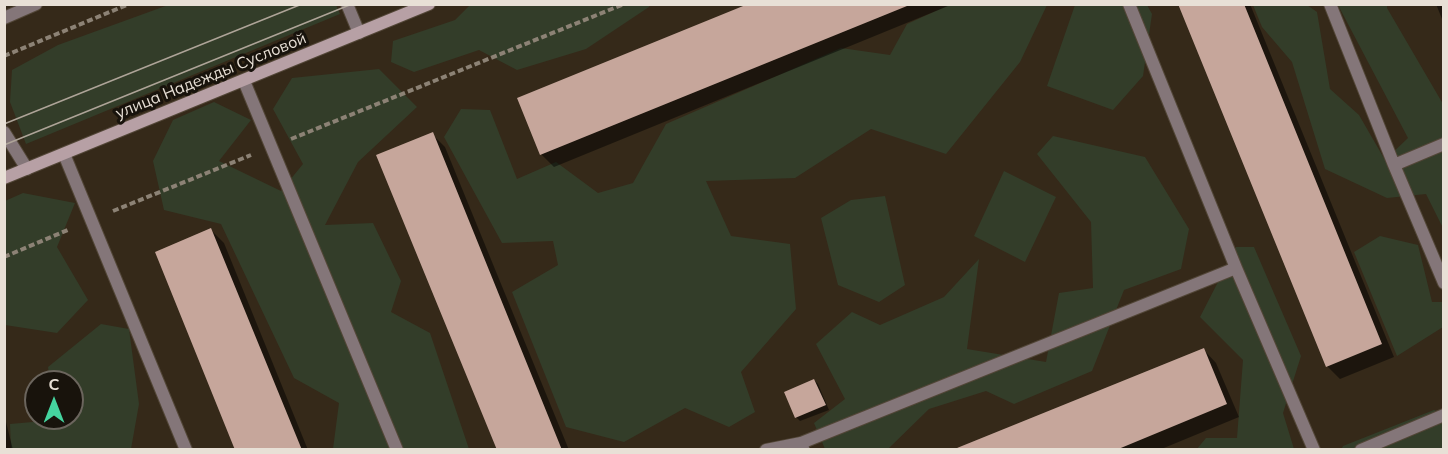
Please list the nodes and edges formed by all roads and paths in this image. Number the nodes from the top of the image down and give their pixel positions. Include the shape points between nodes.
1 (36, 4) edge
2 (129, 4) edge
3 (347, 4) edge
4 (429, 4) edge
5 (624, 4) edge
6 (1129, 4) edge
7 (1330, 4) edge
8 (4, 18) edge
9 (360, 33) junction
10 (4, 56) edge
11 (244, 81) junction
12 (4, 132) edge
13 (1443, 144) edge
14 (272, 147) junction
15 (64, 154) junction
16 (1394, 165) junction
17 (27, 169) junction
18 (4, 178) edge
19 (92, 220) junction
20 (4, 257) edge
21 (1236, 268) junction
22 (1443, 282) edge
23 (1443, 415) edge
24 (802, 446) edge
25 (186, 450) edge
26 (397, 450) edge
27 (766, 450) edge
28 (1314, 450) edge
29 (1361, 450) edge

1 - 8 street
2 - 10 path
3 - 9 street
4 - 9 main road, улица Надежды Сусловой
5 - 14 path
6 - 21 street
7 - 16 street
9 - 11 main road, улица Надежды Сусловой
11 - 14 street
11 - 15 main road, улица Надежды Сусловой
12 - 17 street
13 - 16 street
14 - 19 path
14 - 26 street
15 - 17 main road, улица Надежды Сусловой
15 - 19 street
16 - 22 street
17 - 18 main road, улица Надежды Сусловой
19 - 20 path
19 - 25 street
21 - 24 street
21 - 28 street
23 - 29 street
24 - 27 street

